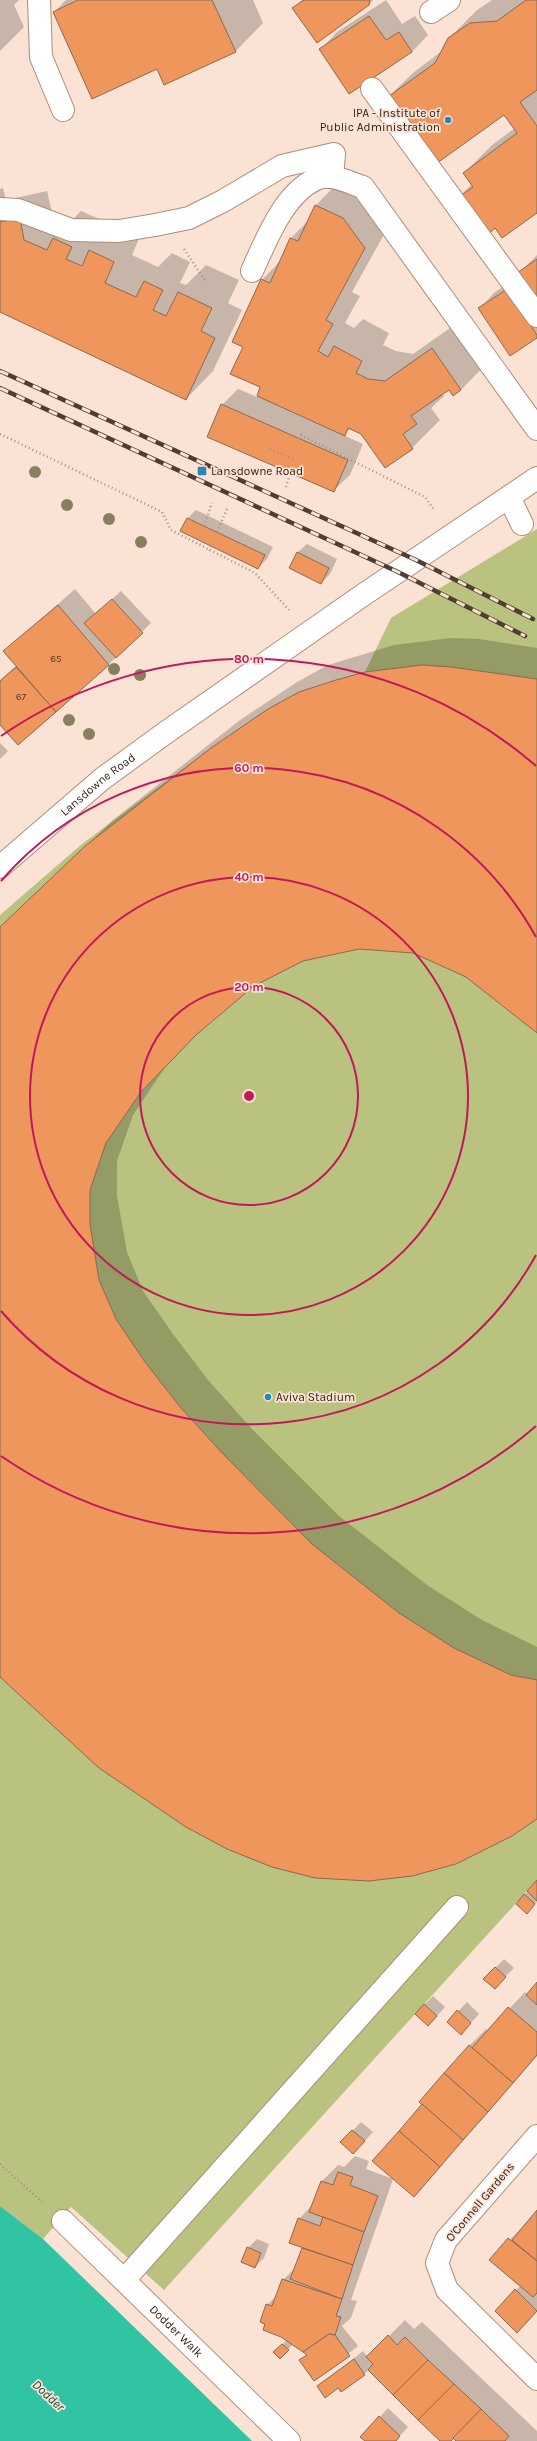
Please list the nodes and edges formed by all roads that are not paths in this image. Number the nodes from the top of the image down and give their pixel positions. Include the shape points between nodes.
1 (39, 0) edge
2 (449, 0) edge
3 (431, 12) dead end
4 (372, 89) dead end
5 (63, 110) dead end
6 (332, 177) junction
7 (0, 209) edge
8 (252, 271) dead end
9 (537, 316) edge
10 (537, 429) edge
11 (537, 478) edge
12 (509, 497) junction
13 (522, 524) dead end
14 (0, 867) edge
15 (457, 1907) dead end
16 (537, 2136) edge
17 (63, 2221) road end
18 (124, 2280) junction
19 (537, 2379) edge
20 (289, 2441) edge

1 - 5 street via 41,57
2 - 3 street
4 - 9 street
6 - 7 street via 334,154 282,166 190,218 119,231 71,230 18,210
6 - 8 street via 316,178 291,198 272,228
6 - 10 street via 363,187
11 - 12 street, Lansdowne Road
12 - 13 street
12 - 14 street, Lansdowne Road via 306,635 102,779
15 - 18 street
16 - 19 street, O'Connell Gardens via 446,2240 437,2263 447,2290
17 - 18 street, Dodder Walk
18 - 20 street, Dodder Walk

